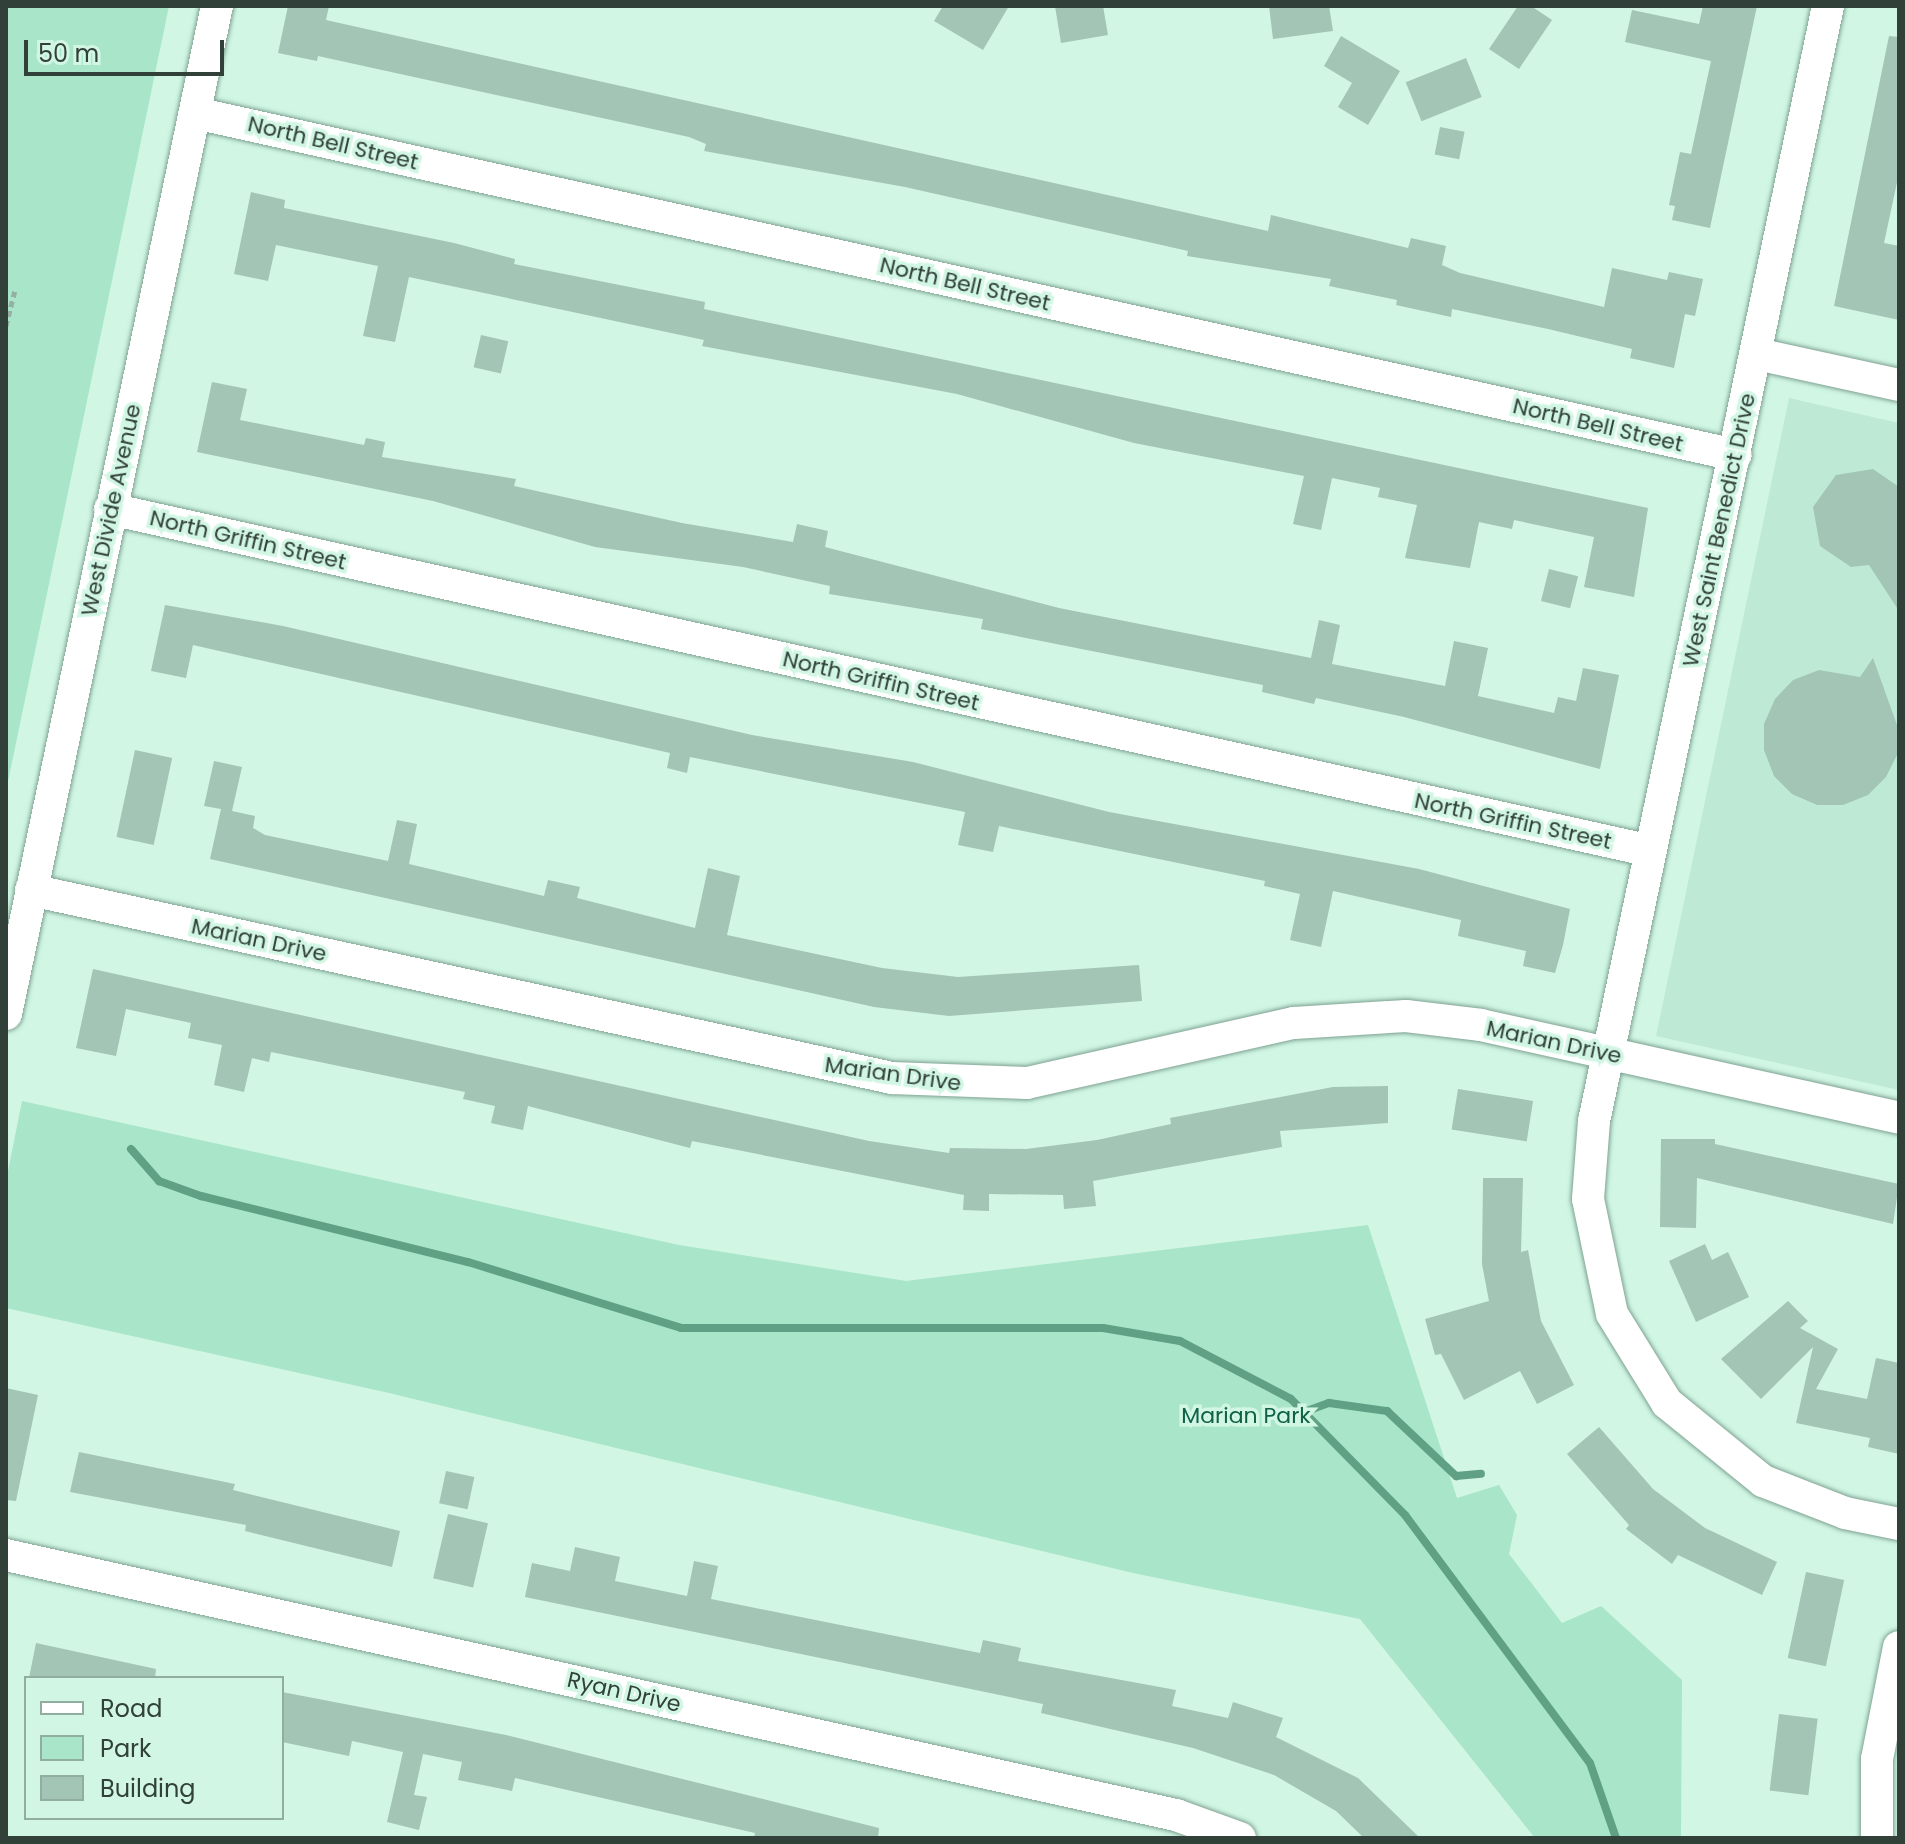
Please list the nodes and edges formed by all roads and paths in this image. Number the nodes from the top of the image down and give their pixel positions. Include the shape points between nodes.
1 (217, 6) edge
2 (1828, 6) edge
3 (195, 113) junction
4 (15, 291) dead end
5 (6, 326) edge
6 (1757, 354) junction
7 (1899, 385) edge
8 (1735, 455) junction
9 (110, 509) junction
10 (1651, 851) junction
11 (31, 890) junction
12 (6, 1014) edge
13 (1608, 1054) junction
14 (1899, 1118) edge
15 (1899, 1524) edge
16 (6, 1555) edge
17 (1899, 1647) edge
18 (1240, 1838) edge
19 (1877, 1838) edge

1 - 3 street, West Divide Avenue
2 - 6 street, West Saint Benedict Drive
3 - 8 street, North Bell Street
3 - 9 street, West Divide Avenue
4 - 5 path
6 - 7 street
6 - 8 street, West Saint Benedict Drive
8 - 10 street, West Saint Benedict Drive
9 - 10 street, North Griffin Street
9 - 11 street, West Divide Avenue
10 - 13 street, West Saint Benedict Drive
11 - 12 street, West Divide Avenue
11 - 13 street, Marian Drive via 845,1070 940,1084 1069,1077 1294,1023 1368,1015 1469,1023
13 - 14 street, Marian Drive
13 - 15 street, West Saint Benedict Drive via 1594,1121 1588,1199 1601,1277 1627,1345 1693,1429 1763,1481 1845,1513
16 - 18 street, Ryan Drive via 1161,1811
17 - 19 street via 1877,1759

